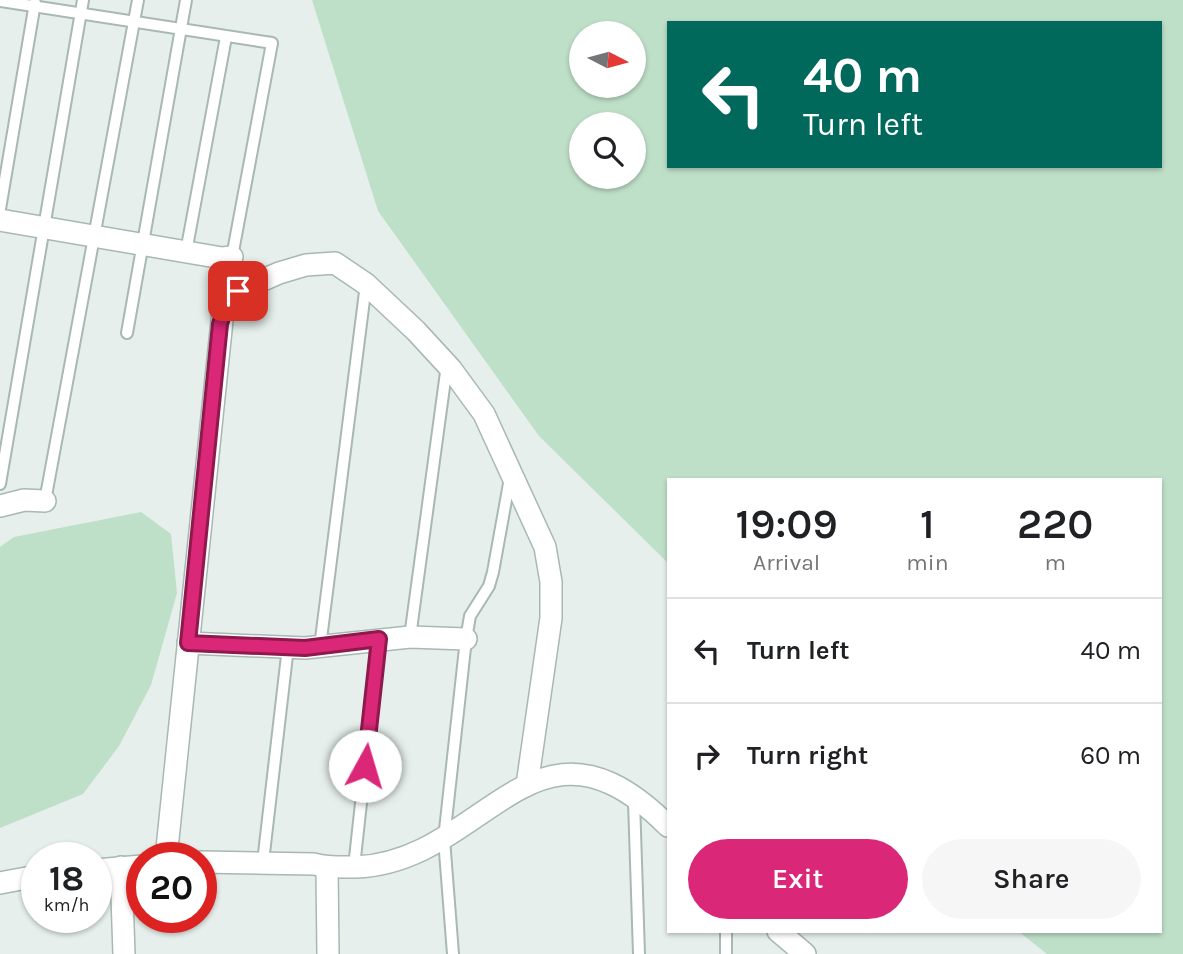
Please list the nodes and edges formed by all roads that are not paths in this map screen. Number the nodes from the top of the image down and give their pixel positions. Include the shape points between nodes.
1 (83, 0) edge
2 (138, 0) edge
3 (186, 0) edge
4 (0, 1) edge
5 (35, 4) edge
6 (81, 15) junction
7 (133, 24) junction
8 (180, 30) junction
9 (226, 37) junction
10 (0, 209) edge
11 (0, 220) edge
12 (45, 228) junction
13 (95, 236) junction
14 (141, 244) junction
15 (186, 252) junction
16 (232, 257) joint
17 (366, 284) junction
18 (127, 333) dead end
19 (447, 365) junction
20 (511, 472) junction
21 (0, 484) edge
22 (45, 501) joint
23 (0, 506) edge
24 (410, 638) junction
25 (379, 639) junction
26 (466, 639) junction
27 (188, 643) junction
28 (288, 647) junction
29 (320, 647) junction
30 (527, 785) junction
31 (634, 794) junction
32 (667, 824) edge
33 (444, 839) junction
34 (168, 842) edge
35 (217, 862) edge
36 (262, 862) junction
37 (354, 867) junction
38 (327, 868) junction
39 (21, 879) edge
40 (0, 883) edge
41 (126, 929) edge
42 (726, 933) edge
43 (780, 933) edge
44 (124, 954) edge
45 (328, 954) edge
46 (453, 954) edge
47 (639, 954) edge
48 (726, 954) edge
49 (805, 954) edge

1 - 6 lane
2 - 7 lane
3 - 8 lane
4 - 5 lane
5 - 6 lane
5 - 10 lane
6 - 7 lane
6 - 12 lane
7 - 8 lane
7 - 13 lane
8 - 9 lane
8 - 14 lane
9 - 15 lane
9 - 16 lane via 272,43
11 - 12 street
12 - 13 street
12 - 21 lane
13 - 14 street
13 - 22 lane
14 - 15 street
14 - 18 lane
15 - 16 street
17 - 19 street
17 - 27 street via 335,263 323,263 279,273 238,291 227,301 220,324
17 - 29 lane
19 - 20 street via 484,414
19 - 24 lane
20 - 26 lane via 493,572 470,616
20 - 30 street via 545,547 551,582 551,618
22 - 23 street
24 - 25 street
24 - 26 street
25 - 29 street
25 - 37 lane
26 - 33 lane
27 - 28 street
27 - 34 street
28 - 29 street
28 - 36 lane
30 - 31 street via 560,773 581,774 605,779
30 - 33 street via 483,809
31 - 32 street
31 - 47 lane
33 - 37 street via 399,861
33 - 46 lane
35 - 36 street
36 - 38 street
37 - 38 street
38 - 45 street
39 - 40 street
41 - 44 street
42 - 48 lane
43 - 49 street

